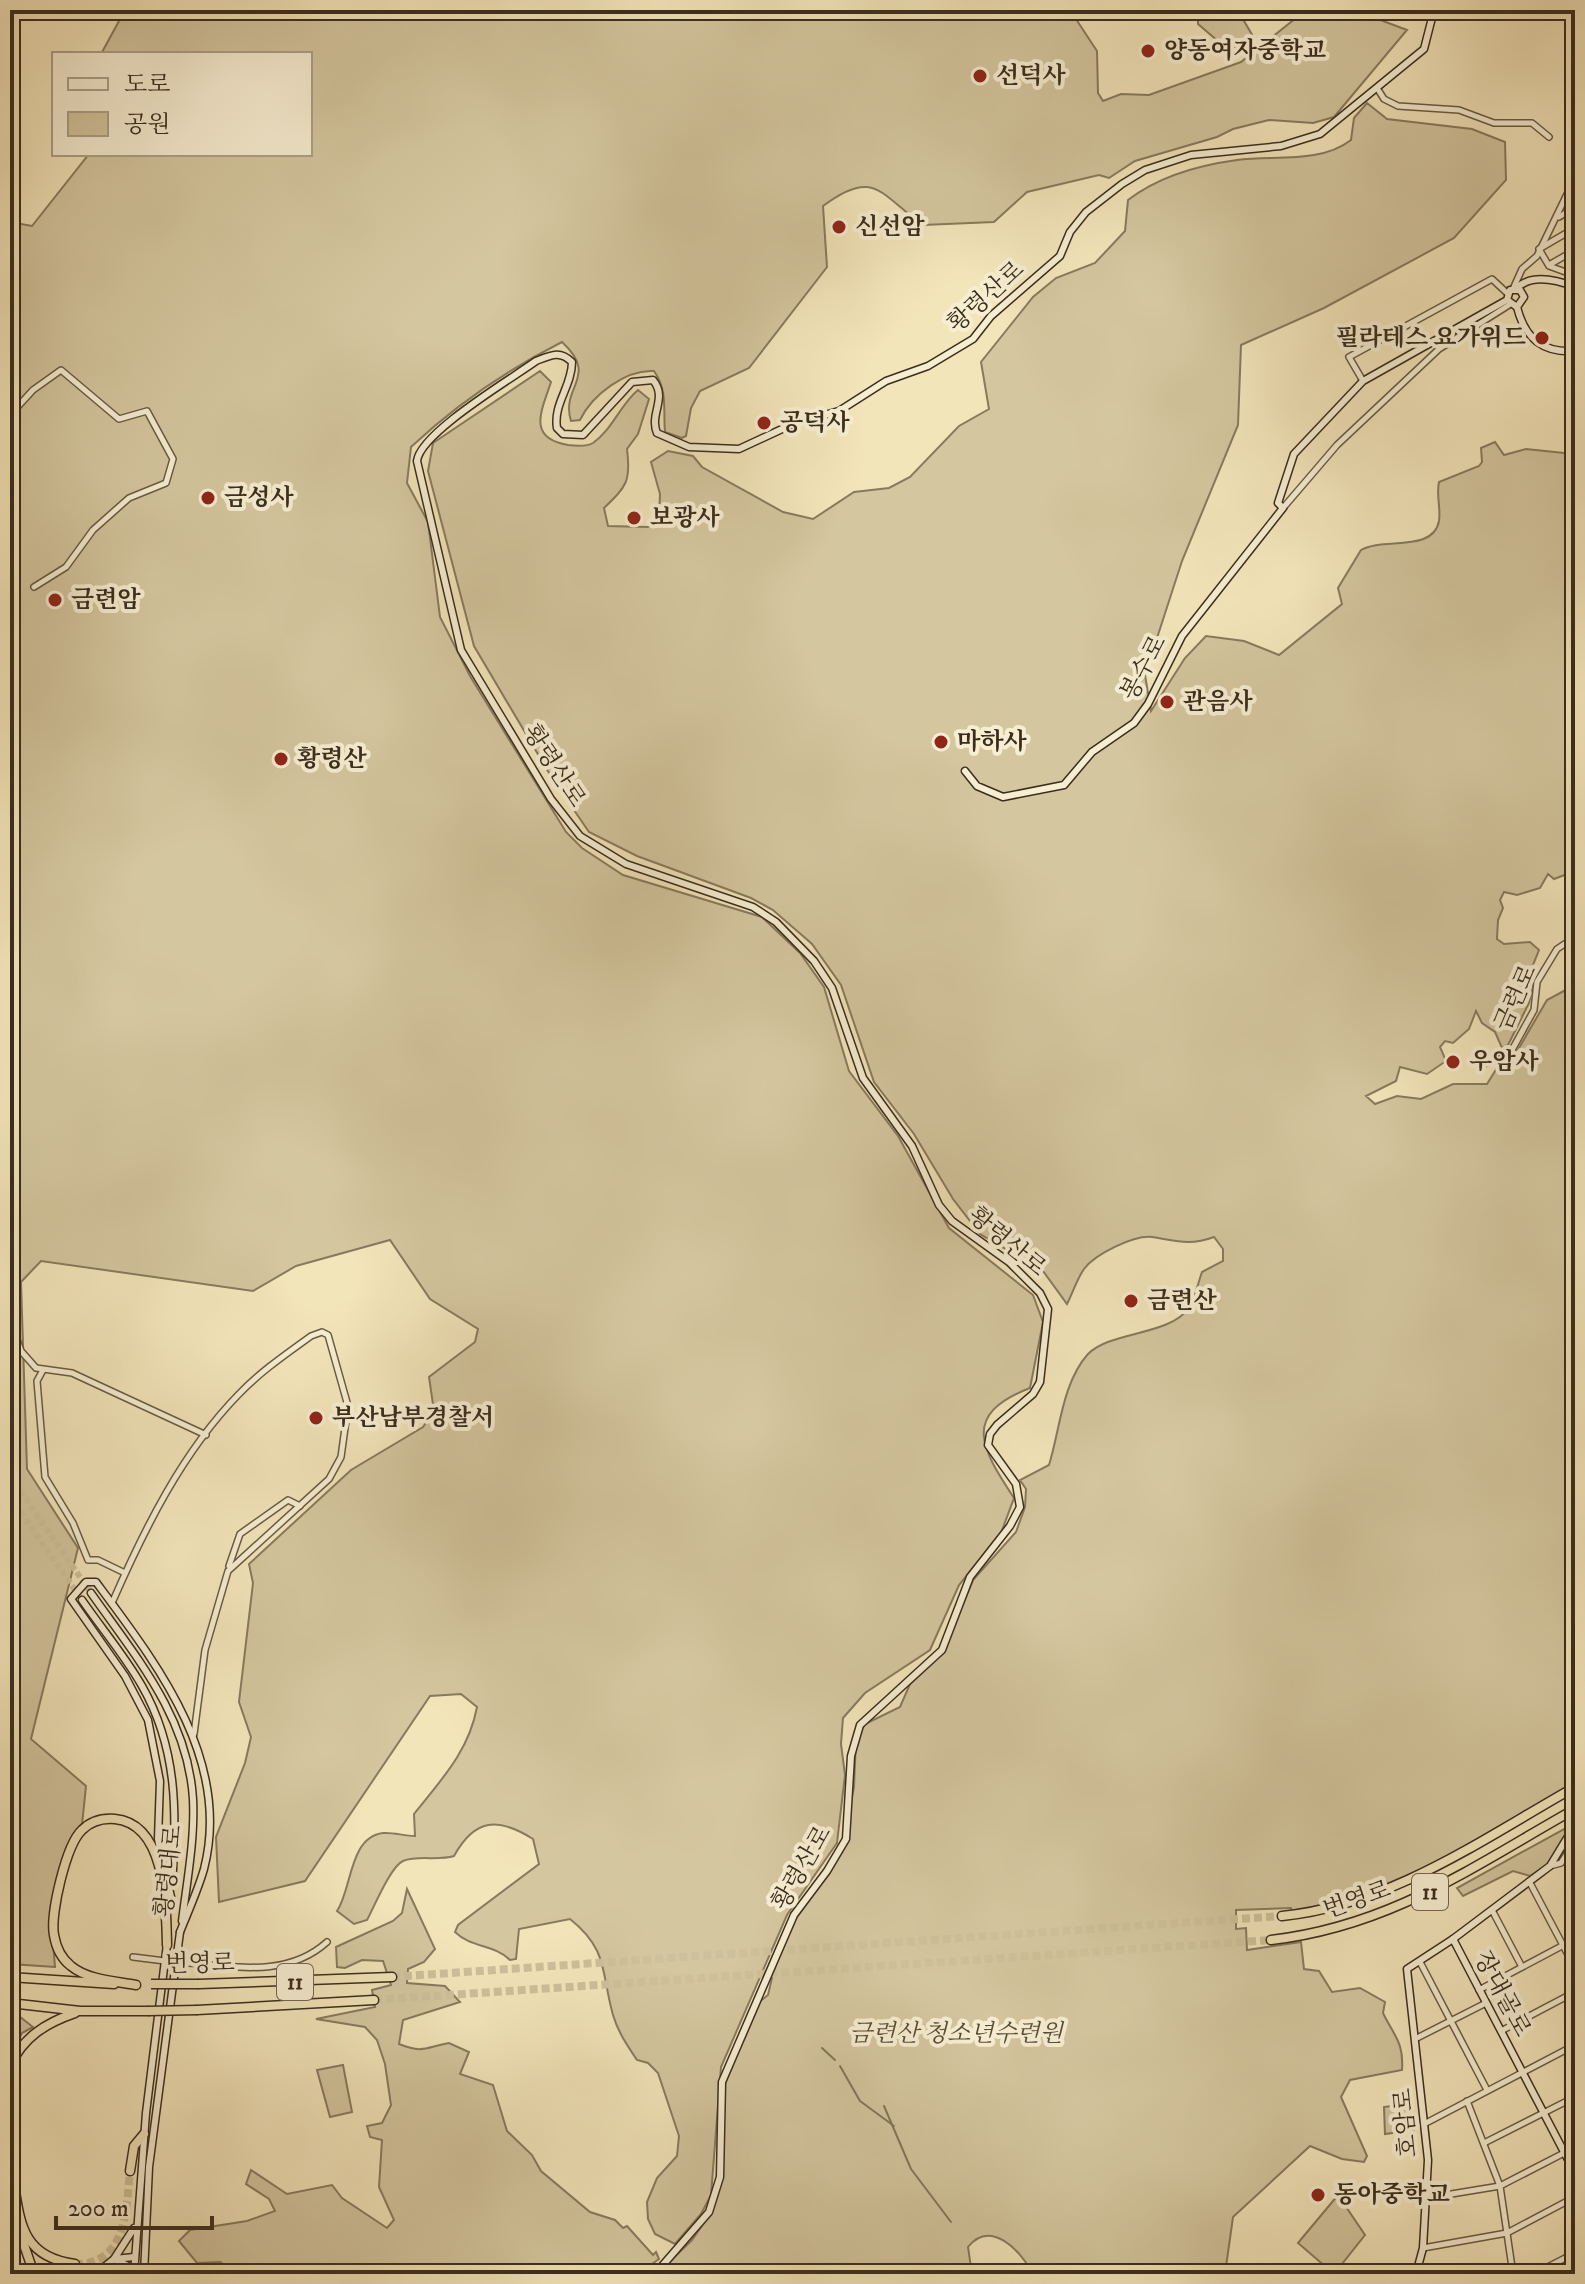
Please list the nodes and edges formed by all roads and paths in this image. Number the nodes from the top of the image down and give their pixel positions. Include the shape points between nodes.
1 (20, 10) edge
2 (1434, 10) edge
3 (1507, 10) edge
4 (1530, 10) edge
5 (10, 47) edge
6 (1377, 88) junction
7 (1549, 137) dead end
8 (1575, 185) edge
9 (1575, 207) edge
10 (1558, 217) junction
11 (1575, 228) edge
12 (1539, 249) junction
13 (1575, 250) edge
14 (1549, 266) junction
15 (1573, 273) edge
16 (1572, 286) edge
17 (1513, 297) junction
18 (1575, 351) edge
19 (1363, 381) junction
20 (10, 415) edge
21 (1283, 508) junction
22 (34, 587) dead end
23 (965, 771) dead end
24 (1575, 937) edge
25 (1481, 1065) dead end
26 (14, 1331) dead end
27 (43, 1370) junction
28 (206, 1435) junction
29 (300, 1506) junction
30 (228, 1571) junction
31 (125, 1573) junction
32 (91, 1593) tunnel mouth
33 (82, 1600) tunnel mouth
34 (112, 1603) junction
35 (194, 1734) junction
36 (1575, 1787) edge
37 (1575, 1809) edge
38 (175, 1838) junction
39 (158, 1839) junction
40 (1571, 1840) edge
41 (189, 1862) junction
42 (204, 1868) junction
43 (1529, 1881) junction
44 (171, 1897) junction
45 (1492, 1910) junction
46 (1282, 1916) tunnel mouth
47 (180, 1932) junction
48 (1453, 1939) junction
49 (1575, 1939) edge
50 (1271, 1940) tunnel mouth
51 (327, 1942) dead end
52 (167, 1945) junction
53 (1563, 1945) junction
54 (133, 1957) dead end
55 (165, 1961) junction
56 (176, 1962) junction
57 (1420, 1962) junction
58 (1522, 1967) junction
59 (1575, 1968) edge
60 (1407, 1969) joint
61 (10, 1977) edge
62 (392, 1977) tunnel mouth
63 (136, 1985) junction
64 (1479, 1990) junction
65 (1575, 1992) edge
66 (374, 2000) tunnel mouth
67 (10, 2003) edge
68 (1486, 2003) junction
69 (80, 2011) junction
70 (1451, 2021) junction
71 (1501, 2031) junction
72 (1415, 2039) junction
73 (1575, 2045) edge
74 (10, 2066) edge
75 (1522, 2072) junction
76 (1487, 2090) junction
77 (1575, 2097) edge
78 (1467, 2101) junction
79 (1544, 2113) junction
80 (1426, 2123) junction
81 (144, 2134) junction
82 (1484, 2143) junction
83 (1564, 2153) junction
84 (10, 2164) edge
85 (130, 2171) tunnel mouth
86 (1575, 2173) edge
87 (1500, 2186) junction
88 (1575, 2197) edge
89 (1427, 2198) junction
90 (134, 2228) junction
91 (1507, 2233) junction
92 (1423, 2248) junction
93 (1575, 2253) edge
94 (133, 2256) junction
95 (143, 2257) junction
96 (1567, 2257) junction
97 (114, 2259) junction
98 (75, 2264) tunnel mouth
99 (134, 2271) edge
100 (1575, 2272) edge
101 (34, 2274) edge
102 (95, 2274) edge
103 (144, 2274) edge
104 (655, 2274) edge
105 (1416, 2274) edge
106 (1513, 2274) edge
107 (1534, 2274) edge

1 - 5 street
2 - 6 street, 황령산로 via 1424,49
3 - 4 street
6 - 7 street via 1398,106 1459,110 1494,123 1532,123
6 - 104 street, 황령산로 via 1320,134 1304,140 1191,155 1134,175 1086,212 1060,256 991,316 973,339 928,366 886,381 839,411 795,423 752,445 703,450 664,438 654,427 659,387 642,378 632,382 583,435 563,434 555,417 572,362 554,354 536,361 443,427 418,451 461,650 551,799 580,836 626,864 753,907 776,922 832,988 863,1078 912,1146 939,1205 952,1221 1032,1282 1048,1309 1040,1382 997,1425 988,1445 1016,1484 1020,1507 970,1577 942,1650 860,1725 851,1756 846,1839 794,1915 722,2082 720,2177 709,2212
8 - 10 street
9 - 10 street
10 - 12 street
11 - 12 street
12 - 14 street
12 - 17 street via 1522,269
13 - 14 street
14 - 15 street
15 - 16 street
16 - 17 street via 1527,281
17 - 18 street via 1534,341 1557,352
17 - 19 street
17 - 19 street via 1492,279 1349,357
17 - 21 street via 1439,349 1337,445
19 - 21 street via 1294,454 1278,503
20 - 22 street via 61,370 119,419 147,411 173,459 166,483 129,498 93,530 66,567
21 - 23 street, 봉수로 via 1182,636 1134,723 1092,752 1064,785 1003,797 977,786
24 - 25 street, 금련로 via 1557,949 1537,982 1534,1010 1512,1050
26 - 27 street via 31,1364
27 - 28 street via 72,1373
27 - 31 street via 37,1381 45,1477 88,1560
28 - 29 street via 255,1379 311,1336 328,1335 348,1406 348,1425 337,1467
28 - 31 street
29 - 30 street
29 - 30 street via 288,1500 240,1534
30 - 35 street via 205,1650
31 - 34 street
32 - 41 street, 황령대로 via 157,1687 180,1734 193,1801
33 - 38 street, 황령대로 via 142,1686 159,1723 173,1777
34 - 35 street
34 - 39 street via 92,1581 71,1596 131,1685 148,1720 160,1781
35 - 42 street via 207,1792
36 - 46 highway, 번영로 / 11 via 1407,1882 1345,1905
37 - 50 highway, 번영로 / 11 via 1399,1908 1340,1929
38 - 39 street via 169,1845
38 - 44 street, 황령대로
39 - 44 street
40 - 43 street
41 - 42 street via 195,1873
41 - 47 street, 황령대로
42 - 47 street
43 - 45 street
43 - 53 street
44 - 52 street, 황령대로
45 - 48 street
45 - 58 street
47 - 56 street, 황령대로
48 - 57 street, 장대골로
48 - 64 street, 장대골로
49 - 53 street
51 - 56 street via 310,1957 277,1968
52 - 55 street, 황령대로
52 - 63 highway via 163,1882 143,1835 121,1820 99,1820 79,1832 69,1850 53,1929 62,1956 90,1976
53 - 58 street
53 - 59 street
54 - 55 street
55 - 81 street, 황령대로
56 - 95 street, 황령대로 via 149,2167
57 - 60 street, 장대골로
57 - 70 street
58 - 64 street
60 - 72 street, 호암로
61 - 63 highway, 번영로 / 11
62 - 63 highway, 번영로 / 11, bridge
64 - 68 street, 장대골로
65 - 71 street
66 - 69 highway, 번영로 / 11, bridge
67 - 69 highway, 번영로 / 11
68 - 70 street
68 - 71 street, 장대골로
69 - 74 highway via 29,2038
70 - 72 street
70 - 76 street
71 - 75 street, 장대골로
72 - 80 street, 호암로
73 - 75 street
75 - 76 street
75 - 79 street, 장대골로
76 - 78 street
77 - 79 street
78 - 80 street
78 - 82 street
79 - 82 street
79 - 83 street, 장대골로
80 - 89 street, 호암로
81 - 85 highway via 134,2146
81 - 90 street, 황령대로
82 - 87 street
83 - 86 street, 장대골로
83 - 87 street
84 - 98 highway via 28,2240 49,2258
84 - 101 highway via 20,2231
87 - 89 street
87 - 91 street
88 - 91 street
89 - 92 street, 호암로
90 - 94 street, 황령대로
90 - 97 street
91 - 92 street
91 - 106 street
92 - 105 street, 호암로
93 - 96 street
94 - 95 street
94 - 97 street
94 - 99 street, 황령대로
95 - 103 street, 황령대로
96 - 100 street
96 - 107 street
97 - 99 street
97 - 102 street

